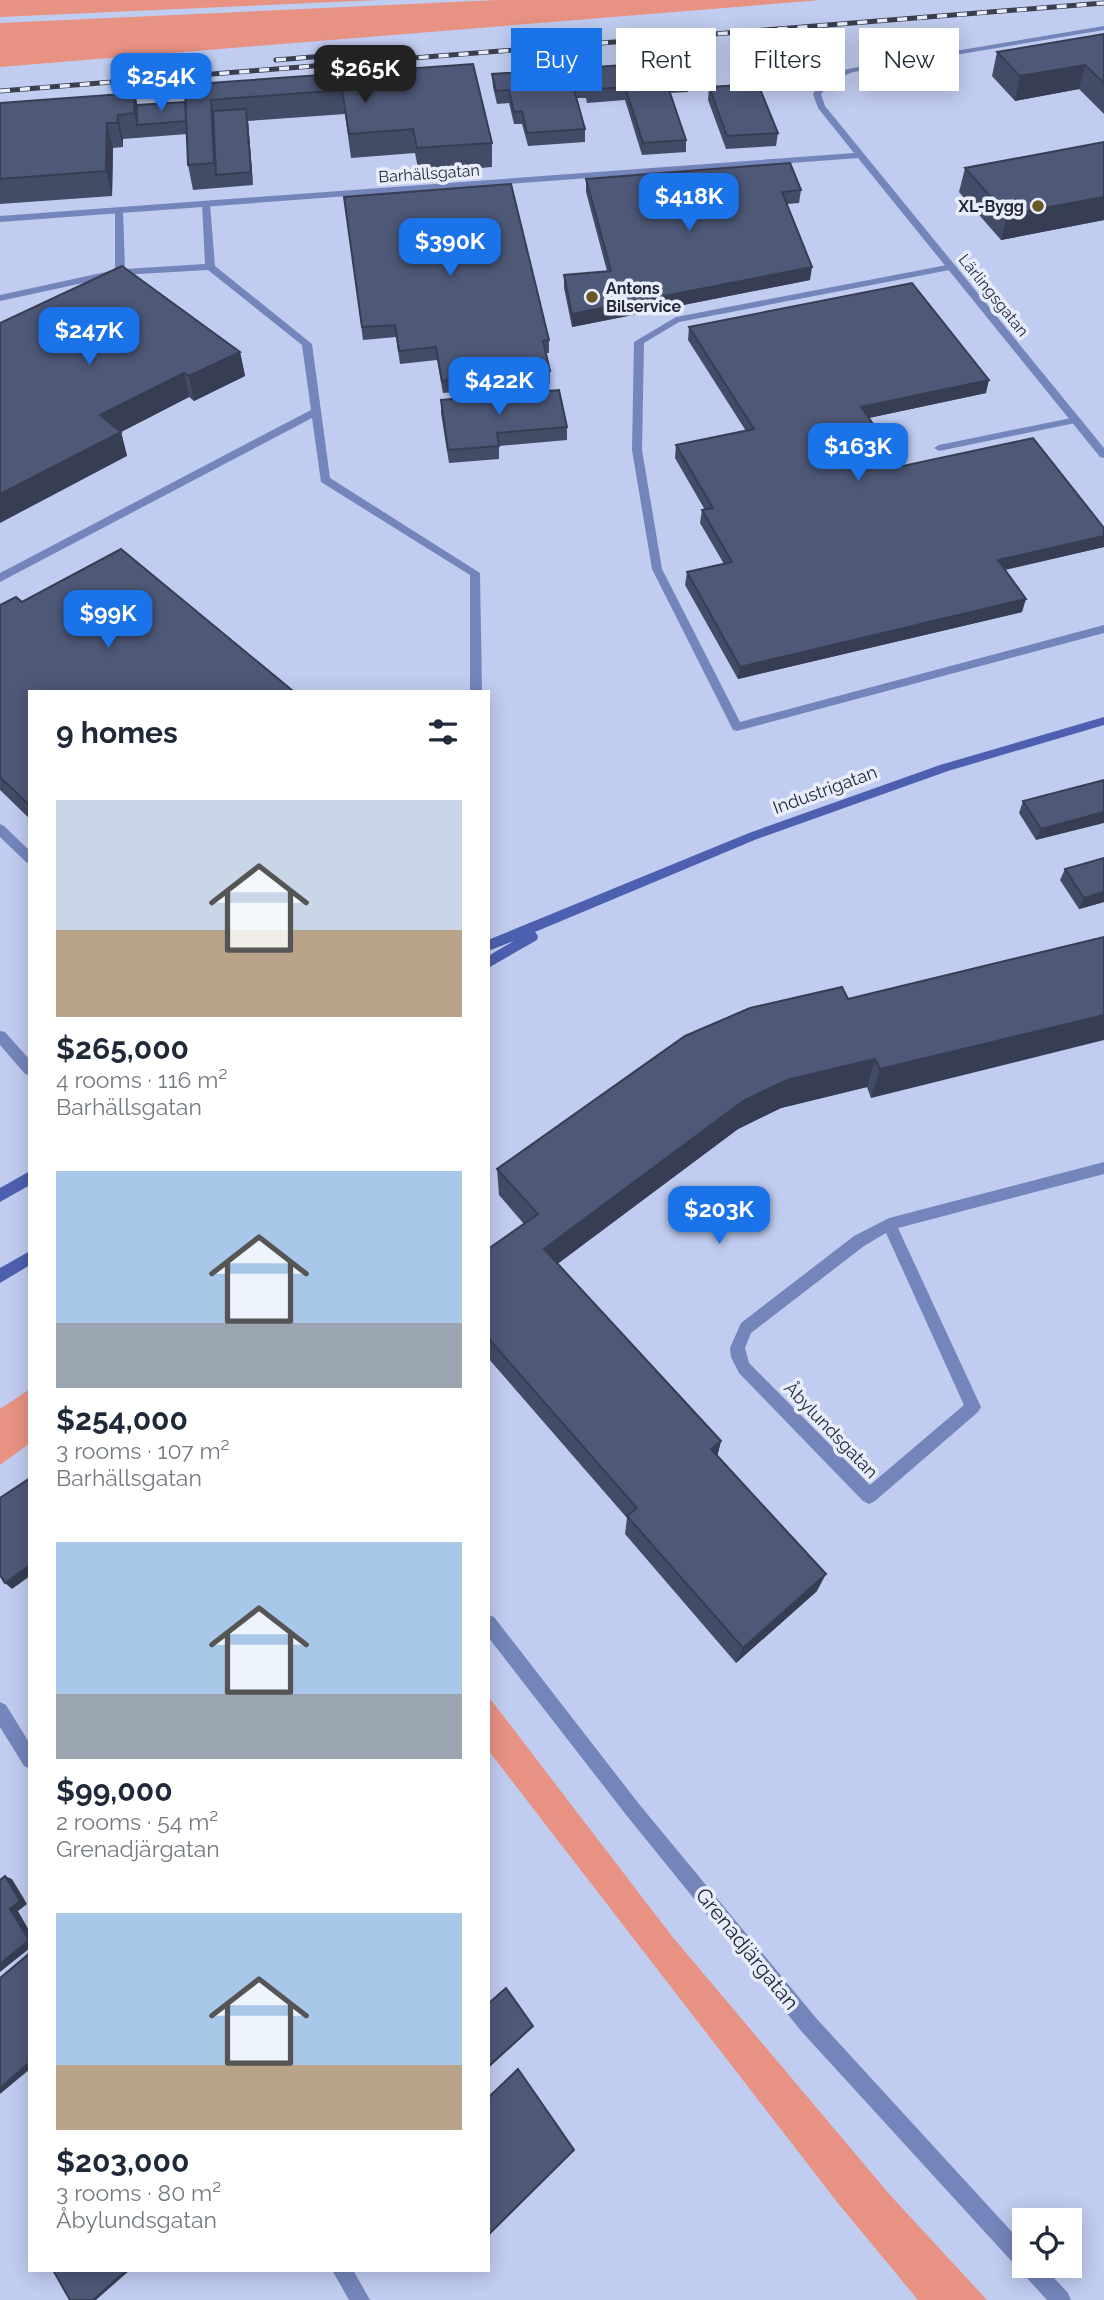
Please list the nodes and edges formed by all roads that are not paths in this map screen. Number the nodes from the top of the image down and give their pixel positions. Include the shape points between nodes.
1 (1104, 28) edge
2 (860, 155) junction
3 (206, 204) junction
4 (119, 210) junction
5 (0, 219) edge
6 (210, 267) junction
7 (951, 267) junction
8 (120, 272) junction
9 (0, 298) edge
10 (315, 412) junction
11 (1076, 420) junction
12 (939, 448) dead end
13 (1104, 455) edge
14 (0, 578) edge
15 (1104, 629) edge
16 (476, 690) edge
17 (1104, 721) edge
18 (0, 829) edge
19 (28, 857) edge
20 (566, 915) junction
21 (490, 945) edge
22 (490, 962) edge
23 (0, 1036) edge
24 (28, 1068) edge
25 (1104, 1168) edge
26 (28, 1178) edge
27 (0, 1196) edge
28 (889, 1224) junction
29 (28, 1258) edge
30 (0, 1276) edge
31 (490, 1626) edge
32 (0, 1711) edge
33 (28, 1757) edge
34 (1012, 2247) edge
35 (343, 2272) edge
36 (1040, 2278) edge
37 (360, 2300) edge
38 (1061, 2300) edge

1 - 2 street, Lärlingsgatan via 834,75 822,83 817,94 821,106
2 - 3 street, Barhällsgatan
2 - 7 street, Lärlingsgatan
3 - 4 street, Barhällsgatan
3 - 6 street
4 - 5 street, Barhällsgatan
4 - 8 street
6 - 8 street
6 - 10 street via 307,344
7 - 11 street, Lärlingsgatan
7 - 15 street via 676,320 639,342 637,450 657,569 737,727
8 - 9 street
10 - 14 street
10 - 16 street via 325,480 475,573
11 - 12 street
11 - 13 street, Lärlingsgatan
17 - 20 main road, Industrigatan via 944,768 833,807
18 - 19 street
20 - 21 main road, Industrigatan
20 - 22 main road, Industrigatan
23 - 24 street
25 - 28 street, Åbylundsgatan
26 - 27 main road
28 - 28 street, Åbylundsgatan via 973,1407 869,1496 744,1368 737,1346 746,1328 859,1241
29 - 30 main road
31 - 34 street, Grenadjärgatan via 809,2025
32 - 33 street
35 - 37 street
36 - 38 street

